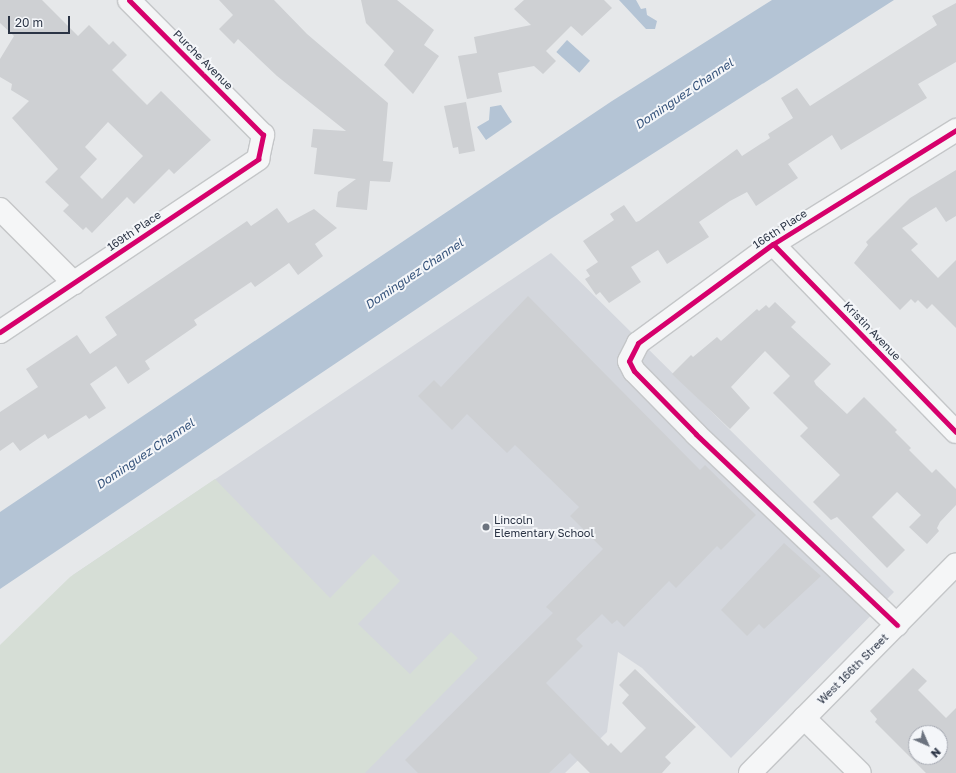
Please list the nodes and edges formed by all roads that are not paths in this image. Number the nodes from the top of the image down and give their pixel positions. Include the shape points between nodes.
1 (129, 0) edge
2 (956, 130) edge
3 (263, 135) joint
4 (0, 209) edge
5 (773, 244) junction
6 (74, 283) junction
7 (0, 332) edge
8 (956, 432) edge
9 (956, 564) edge
10 (897, 625) junction
11 (804, 718) junction
12 (750, 773) edge
13 (860, 773) edge

1 - 3 street, Purche Avenue
2 - 5 street, 166th Place
3 - 6 street, 169th Place via 258,159
4 - 6 street
5 - 8 street, Kristin Avenue
5 - 10 street, 166th Place via 638,343 628,361 634,371 696,434
6 - 7 street, 169th Place
9 - 10 street, West 166th Street
10 - 11 street, West 166th Street
11 - 12 street, West 166th Street
11 - 13 street

